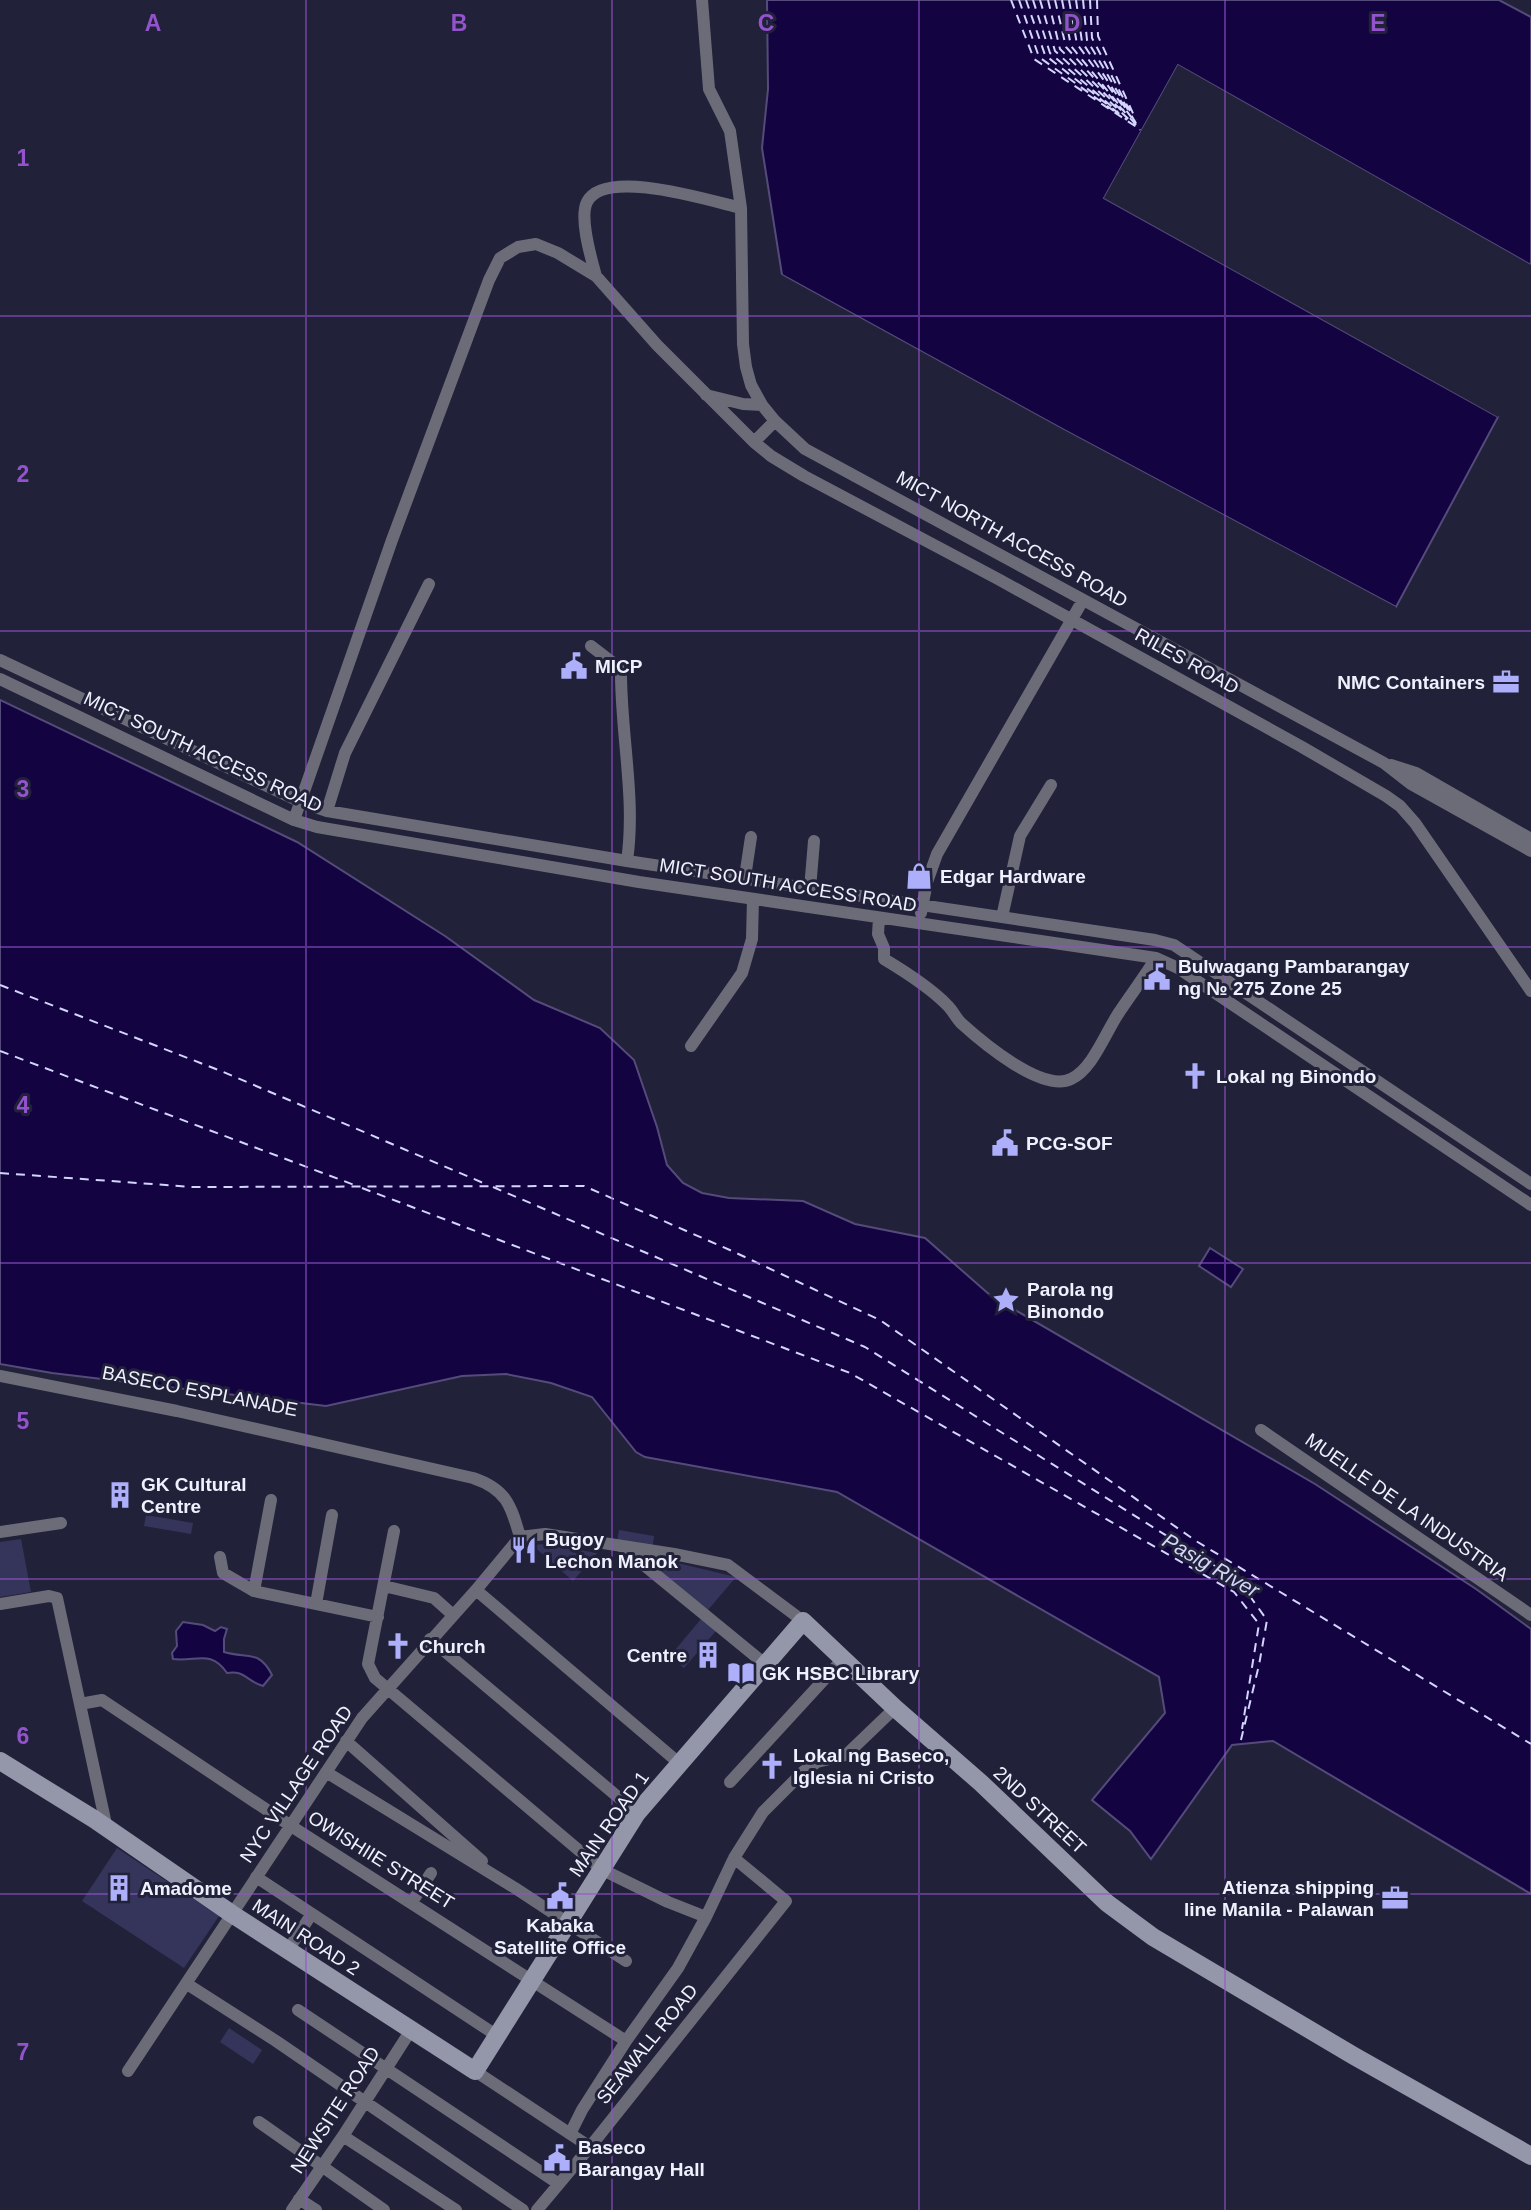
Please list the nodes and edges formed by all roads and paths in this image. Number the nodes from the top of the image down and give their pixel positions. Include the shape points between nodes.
1 (702, 0) edge
2 (741, 208) junction
3 (596, 276) junction
4 (705, 394) junction
5 (762, 405) junction
6 (775, 421) junction
7 (754, 442) junction
8 (429, 584) dead end
9 (1083, 600) junction
10 (1072, 619) junction
11 (591, 646) dead end
12 (0, 660) edge
13 (0, 679) edge
14 (1384, 763) junction
15 (1051, 785) dead end
16 (301, 802) junction
17 (327, 811) junction
18 (294, 820) junction
19 (751, 837) dead end
20 (1531, 839) edge
21 (814, 841) dead end
22 (540, 847) junction
23 (1531, 851) edge
24 (627, 861) junction
25 (538, 865) junction
26 (745, 877) junction
27 (766, 882) junction
28 (810, 888) junction
29 (758, 900) junction
30 (923, 905) junction
31 (1002, 917) junction
32 (880, 918) junction
33 (919, 924) junction
34 (1156, 958) junction
35 (1531, 991) edge
36 (691, 1046) dead end
37 (1531, 1184) edge
38 (1531, 1205) edge
39 (0, 1374) edge
40 (1261, 1430) dead end
41 (392, 1451) dead end
42 (271, 1500) dead end
43 (332, 1515) dead end
44 (61, 1522) dead end
45 (394, 1531) dead end
46 (0, 1532) edge
47 (520, 1536) junction
48 (622, 1546) junction
49 (220, 1557) dead end
50 (384, 1586) junction
51 (476, 1590) junction
52 (254, 1591) junction
53 (0, 1604) edge
54 (316, 1604) junction
55 (453, 1615) junction
56 (1531, 1615) edge
57 (378, 1617) junction
58 (803, 1621) junction
59 (430, 1639) junction
60 (842, 1660) junction
61 (765, 1664) junction
62 (388, 1688) junction
63 (80, 1704) junction
64 (895, 1708) junction
65 (346, 1741) junction
66 (0, 1761) edge
67 (679, 1763) junction
68 (326, 1772) junction
69 (730, 1782) dead end
70 (637, 1813) junction
71 (291, 1826) junction
72 (107, 1829) junction
73 (734, 1858) junction
74 (601, 1869) junction
75 (432, 1873) dead end
76 (256, 1877) junction
77 (515, 1888) junction
78 (412, 1902) junction
79 (232, 1914) junction
80 (311, 1915) junction
81 (706, 1917) junction
82 (567, 1923) junction
83 (288, 1950) junction
84 (626, 1961) dead end
85 (533, 1980) junction
86 (187, 1984) junction
87 (298, 2010) dead end
88 (411, 2030) junction
89 (496, 2035) junction
90 (626, 2041) junction
91 (385, 2069) junction
92 (128, 2071) dead end
93 (475, 2071) junction
94 (364, 2101) junction
95 (259, 2122) dead end
96 (570, 2134) junction
97 (343, 2136) junction
98 (590, 2147) junction
99 (1531, 2156) edge
100 (322, 2168) junction
101 (559, 2184) junction
102 (295, 2204) edge
103 (316, 2210) edge
104 (384, 2210) edge
105 (456, 2210) edge
106 (523, 2210) edge
107 (537, 2210) edge

1 - 2 street, MICT NORTH ACCESS ROAD via 709,89 730,131
2 - 3 street via 649,188 598,190 587,202 585,231
2 - 5 street, MICT NORTH ACCESS ROAD via 743,344 751,385
3 - 4 street, RILES ROAD
3 - 16 street via 536,244 500,258 392,540
4 - 5 street
4 - 7 street, RILES ROAD
5 - 6 street, MICT NORTH ACCESS ROAD
6 - 7 street
6 - 9 street, MICT NORTH ACCESS ROAD via 805,449
7 - 10 street, RILES ROAD via 804,476
8 - 17 street via 345,753
9 - 10 street
9 - 14 street, MICT NORTH ACCESS ROAD
10 - 30 street via 937,854
10 - 35 street, RILES ROAD via 1400,806
11 - 24 street via 621,673 631,810
12 - 16 street, MICT SOUTH ACCESS ROAD
13 - 18 street, MICT SOUTH ACCESS ROAD
14 - 20 street, MICT NORTH ACCESS ROAD via 1416,773
14 - 23 street, MICT NORTH ACCESS ROAD
15 - 31 street via 1020,836
16 - 17 street, MICT SOUTH ACCESS ROAD
16 - 18 street
17 - 22 street, MICT SOUTH ACCESS ROAD
18 - 25 street, MICT SOUTH ACCESS ROAD via 344,833
19 - 26 street
21 - 28 street
22 - 24 street, MICT SOUTH ACCESS ROAD
22 - 25 street
24 - 26 street, MICT SOUTH ACCESS ROAD
25 - 29 street, MICT SOUTH ACCESS ROAD
26 - 27 street, MICT SOUTH ACCESS ROAD
27 - 28 street, MICT SOUTH ACCESS ROAD
27 - 29 street
28 - 30 street, MICT SOUTH ACCESS ROAD
29 - 32 street, MICT SOUTH ACCESS ROAD
29 - 36 street via 742,972
30 - 31 street, MICT SOUTH ACCESS ROAD
30 - 33 street
31 - 37 street, MICT SOUTH ACCESS ROAD via 1174,945
32 - 33 street, MICT SOUTH ACCESS ROAD
32 - 34 street via 878,934 884,959 915,978 949,1006 960,1022 1026,1073 1051,1081 1070,1079 1095,1056 1107,1030
33 - 34 street, MICT SOUTH ACCESS ROAD
34 - 38 street, MICT SOUTH ACCESS ROAD via 1178,968
39 - 41 street, BASECO ESPLANADE
39 - 47 street via 473,1478 488,1483 507,1500
40 - 56 street, MUELLE DE LA INDUSTRIA
42 - 52 street
43 - 54 street
44 - 46 street
45 - 50 street
47 - 48 street, 2ND STREET via 545,1534
47 - 51 street, NYC VILLAGE ROAD
48 - 58 street, 2ND STREET via 728,1565
48 - 61 street
49 - 52 street via 223,1573
50 - 55 street via 433,1598
50 - 57 street
51 - 55 street, NYC VILLAGE ROAD
51 - 67 street
52 - 54 street
53 - 63 street via 49,1595 57,1598
54 - 57 street
55 - 59 street, NYC VILLAGE ROAD
57 - 62 street via 368,1664 375,1678
58 - 60 street, 2ND STREET
58 - 61 street, MAIN ROAD 1
59 - 62 street, NYC VILLAGE ROAD
59 - 70 street
60 - 64 street, 2ND STREET
60 - 69 street
61 - 67 street, MAIN ROAD 1
62 - 65 street, NYC VILLAGE ROAD
62 - 74 street
63 - 71 street, OWISHIIE STREET via 102,1700
63 - 72 street
64 - 73 street via 846,1755 827,1758 803,1772 763,1812
64 - 99 street, 2ND STREET via 1107,1903 1153,1937
65 - 68 street, NYC VILLAGE ROAD
65 - 77 street
66 - 72 street, MAIN ROAD 2
67 - 70 street, MAIN ROAD 1
68 - 71 street, NYC VILLAGE ROAD
68 - 77 street
70 - 74 street, MAIN ROAD 1
71 - 76 street, NYC VILLAGE ROAD
71 - 78 street, OWISHIIE STREET
72 - 79 street, MAIN ROAD 2
73 - 81 street
73 - 98 street, SEAWALL ROAD via 786,1900
74 - 81 street
74 - 82 street, MAIN ROAD 1
75 - 78 street
76 - 79 street, NYC VILLAGE ROAD
76 - 80 street
77 - 82 street
78 - 85 street, OWISHIIE STREET
79 - 83 street, MAIN ROAD 2
79 - 86 street, NYC VILLAGE ROAD
80 - 83 street
80 - 89 street
81 - 90 street via 678,1968
82 - 84 street
82 - 85 street, MAIN ROAD 1
83 - 88 street, MAIN ROAD 2
85 - 89 street, MAIN ROAD 1
85 - 90 street, OWISHIIE STREET
86 - 92 street, NYC VILLAGE ROAD
86 - 94 street
87 - 91 street
88 - 91 street, NEWSITE ROAD
88 - 93 street, MAIN ROAD 2
89 - 93 street, MAIN ROAD 1
90 - 96 street
91 - 94 street, NEWSITE ROAD
91 - 101 street
93 - 96 street, MAIN ROAD 2
94 - 97 street, NEWSITE ROAD
94 - 106 street
95 - 100 street
96 - 98 street, MAIN ROAD 2
97 - 100 street, NEWSITE ROAD
97 - 105 street
98 - 101 street, SEAWALL ROAD
100 - 102 street, NEWSITE ROAD
100 - 104 street
101 - 107 street, SEAWALL ROAD
102 - 103 street

